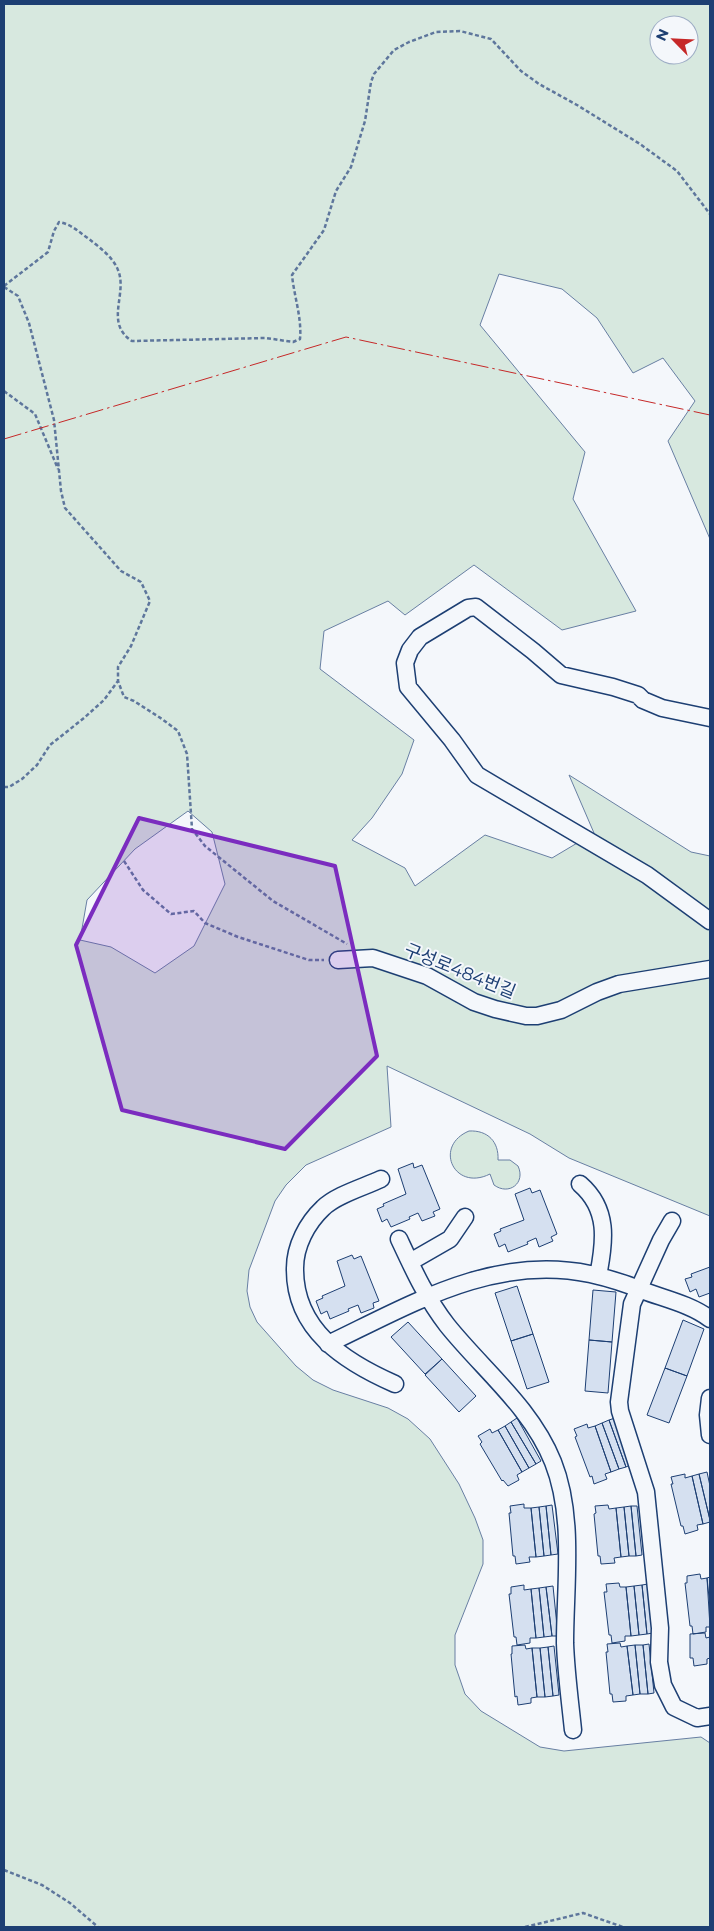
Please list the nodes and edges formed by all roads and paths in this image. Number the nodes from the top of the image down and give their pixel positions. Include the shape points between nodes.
1 (710, 214) edge
2 (4, 286) edge
3 (4, 391) edge
4 (59, 473) junction
5 (118, 681) junction
6 (710, 718) edge
7 (4, 787) edge
8 (124, 861) dead end
9 (710, 921) edge
10 (349, 944) dead end
11 (338, 960) joint
12 (710, 968) edge
13 (381, 1179) dead end
14 (580, 1184) dead end
15 (465, 1217) dead end
16 (672, 1221) dead end
17 (398, 1239) dead end
18 (410, 1262) junction
19 (598, 1276) junction
20 (638, 1288) junction
21 (427, 1297) junction
22 (710, 1318) edge
23 (328, 1344) junction
24 (395, 1384) dead end
25 (710, 1398) edge
26 (710, 1435) edge
27 (710, 1716) edge
28 (573, 1730) dead end
29 (4, 1870) edge
30 (98, 1927) edge
31 (525, 1927) edge
32 (623, 1927) edge

1 - 2 path via 677,171 640,144 539,84 521,71 491,39 460,31 436,32 394,50 374,74 365,121 351,167 336,192 324,230 292,275 300,339 293,342 266,338 132,341 119,330 118,269 101,248 67,224 59,222 48,252
2 - 4 path via 18,296 29,323 54,420
3 - 4 path via 35,414
4 - 5 path via 65,508 121,571 141,582 150,601 131,646 118,667
5 - 7 path via 104,700 50,745 37,765 22,779
5 - 10 path via 124,697 178,731 187,754 192,829 205,846 274,901
6 - 9 street via 662,708 613,686 561,675 476,607 468,608 420,636 405,663 408,687 477,775 647,875
8 - 11 path via 143,890 171,914 194,911 206,923 238,937 309,960
11 - 12 street, 구성로484번길 via 373,958 427,976 474,1002 526,1016 560,1010 619,984
13 - 23 street via 323,1208 298,1246 297,1296 311,1324
14 - 19 street via 593,1197 601,1214 603,1249
15 - 18 street via 450,1239
16 - 20 street
17 - 18 street
18 - 21 street
19 - 20 street
19 - 21 street via 555,1270 516,1271 469,1280
20 - 22 street
20 - 27 street via 632,1304 620,1412 646,1492 660,1628 660,1674 674,1707 697,1718
21 - 23 street
21 - 28 street via 453,1332 520,1405 554,1463 566,1530 565,1644
23 - 24 street via 361,1368
25 - 26 street
29 - 30 path via 49,1890
31 - 32 path via 583,1913

